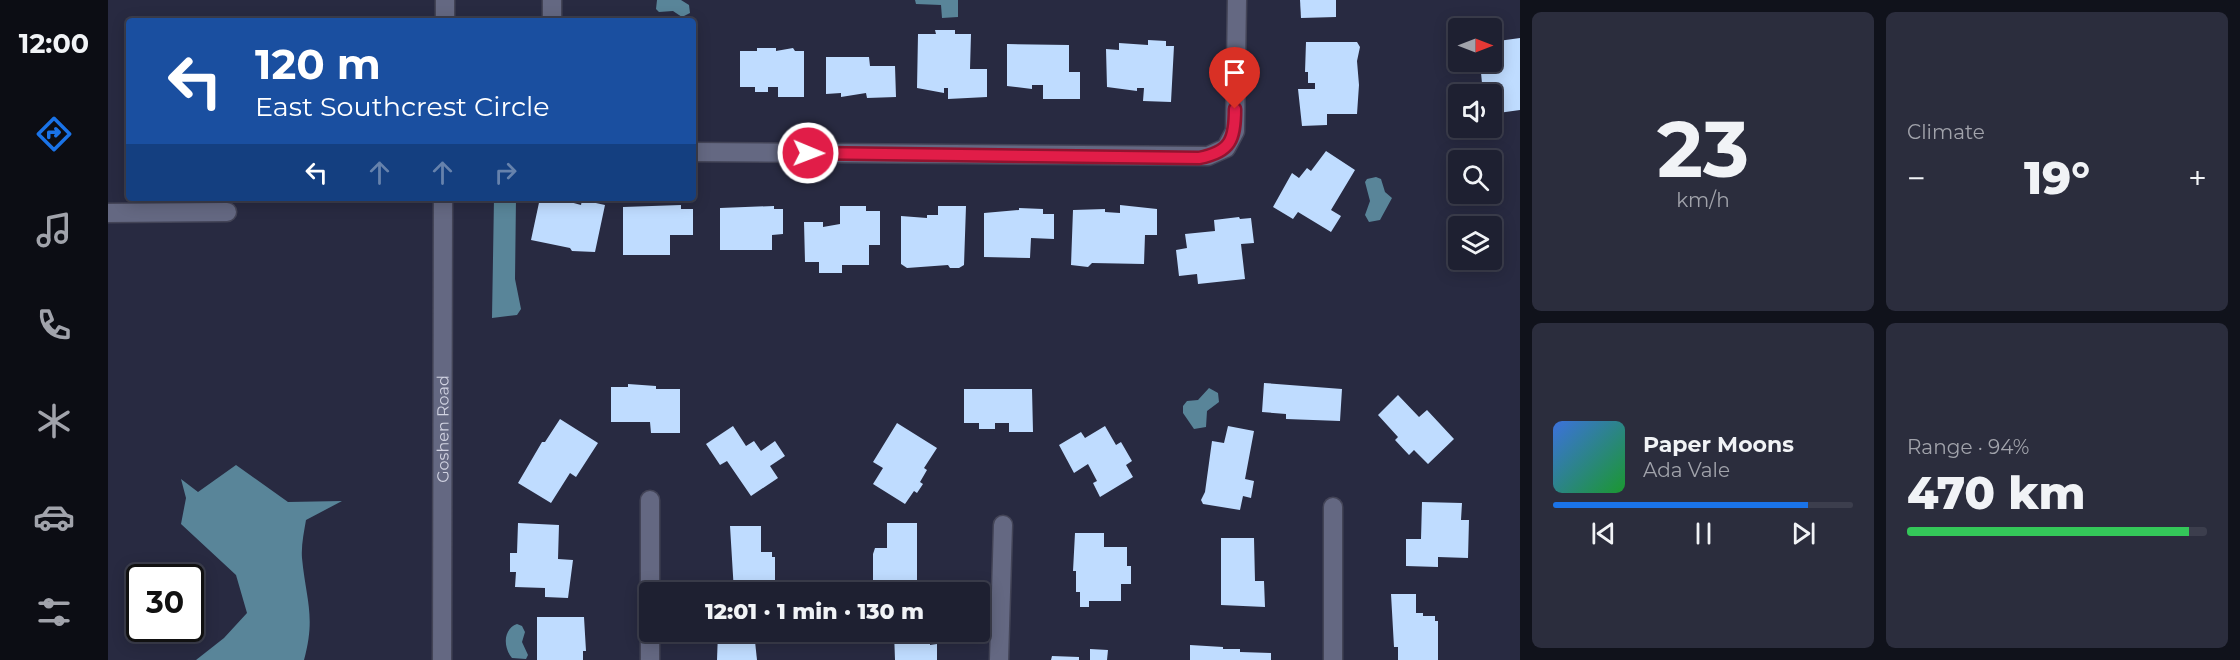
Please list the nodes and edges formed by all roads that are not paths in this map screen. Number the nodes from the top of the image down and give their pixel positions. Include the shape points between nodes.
1 (445, 0) edge
2 (552, 0) edge
3 (1237, 0) edge
4 (445, 18) edge
5 (552, 18) edge
6 (696, 152) edge
7 (443, 201) edge
8 (227, 212) dead end
9 (108, 213) edge
10 (650, 500) dead end
11 (1333, 507) dead end
12 (1003, 525) dead end
13 (650, 582) edge
14 (650, 642) edge
15 (442, 660) edge
16 (650, 660) edge
17 (999, 660) edge
18 (1333, 660) edge

1 - 4 street
2 - 5 street
3 - 6 street via 1235,131 1226,148 1208,156
7 - 15 street, Goshen Road
8 - 9 street
10 - 13 street
11 - 18 street
12 - 17 street
14 - 16 street

